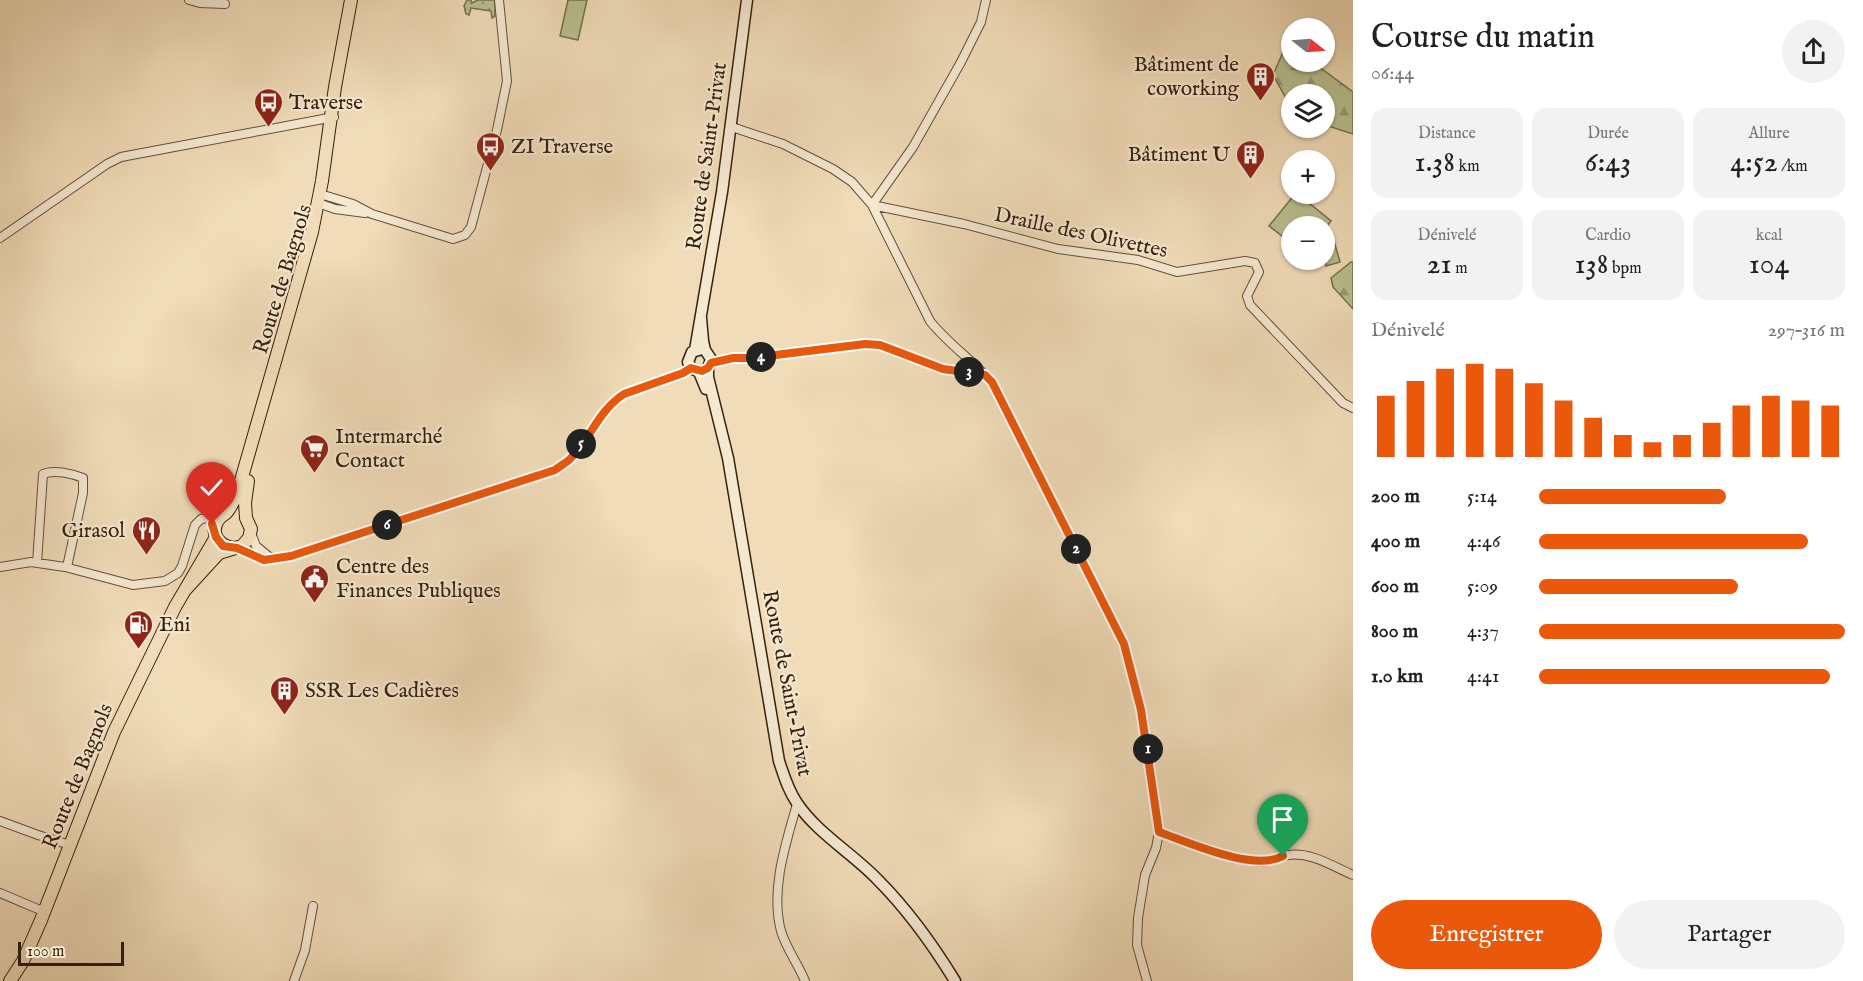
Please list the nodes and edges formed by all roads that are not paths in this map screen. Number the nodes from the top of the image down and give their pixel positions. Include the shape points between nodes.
1 (189, 0) edge
2 (351, 0) edge
3 (499, 0) edge
4 (747, 0) edge
5 (986, 0) edge
6 (225, 4) dead end
7 (334, 117) junction
8 (732, 127) junction
9 (323, 200) junction
10 (872, 205) junction
11 (0, 238) edge
12 (701, 361) junction
13 (985, 375) junction
14 (1353, 408) edge
15 (254, 440) junction
16 (223, 515) junction
17 (207, 518) junction
18 (246, 518) junction
19 (251, 533) junction
20 (216, 536) junction
21 (236, 548) junction
22 (272, 559) junction
23 (37, 563) junction
24 (0, 567) edge
25 (67, 567) junction
26 (186, 589) junction
27 (797, 804) junction
28 (0, 821) edge
29 (1159, 832) junction
30 (70, 844) junction
31 (1353, 876) edge
32 (0, 893) edge
33 (313, 906) dead end
34 (45, 912) junction
35 (10, 981) edge
36 (294, 981) edge
37 (805, 981) edge
38 (955, 981) edge
39 (1147, 981) edge

1 - 6 street
2 - 7 main road, Route de Bagnols
3 - 9 street via 507,81 471,227 465,235 453,239
4 - 8 street, Route de Saint-Privat
5 - 10 street via 981,22 961,62 913,147
7 - 9 main road, Route de Bagnols
7 - 11 street via 121,157
8 - 10 street via 783,144 833,169 852,182
8 - 12 street, Route de Saint-Privat via 701,318
9 - 15 main road, Route de Bagnols
10 - 13 street via 930,321
10 - 14 street, Draille des Olivettes via 1058,249 1138,260 1177,272 1245,261 1255,263 1259,272 1248,296 1250,305 1343,403
12 - 13 street via 865,344 880,345 943,369
12 - 22 street via 618,398 570,459 555,470 305,552
12 - 27 street, Route de Saint-Privat via 728,458 779,761
13 - 29 street via 992,382 1124,644 1141,710
15 - 16 main road via 234,502
15 - 18 main road via 245,492
16 - 17 street
16 - 18 main road via 237,512
16 - 20 main road via 215,525
17 - 20 street
17 - 25 street via 195,525 178,573 165,581 133,585
18 - 19 main road
19 - 21 main road via 246,543
19 - 22 street via 256,546
20 - 21 main road via 223,546
20 - 26 main road
21 - 22 street via 264,560
21 - 26 main road via 219,553
23 - 24 street
23 - 25 street
23 - 25 street via 43,474 75,475 83,478 83,493
26 - 30 main road, Route de Bagnols via 114,732
27 - 37 street via 776,907 782,933
27 - 38 street, Route de Saint-Privat via 890,892
28 - 30 street
29 - 31 street via 1248,860 1272,861 1289,855 1314,857
29 - 39 street via 1137,918 1137,945
30 - 34 main road, Route de Bagnols
32 - 34 street
33 - 36 street via 305,950
34 - 35 main road, Route de Bagnols

